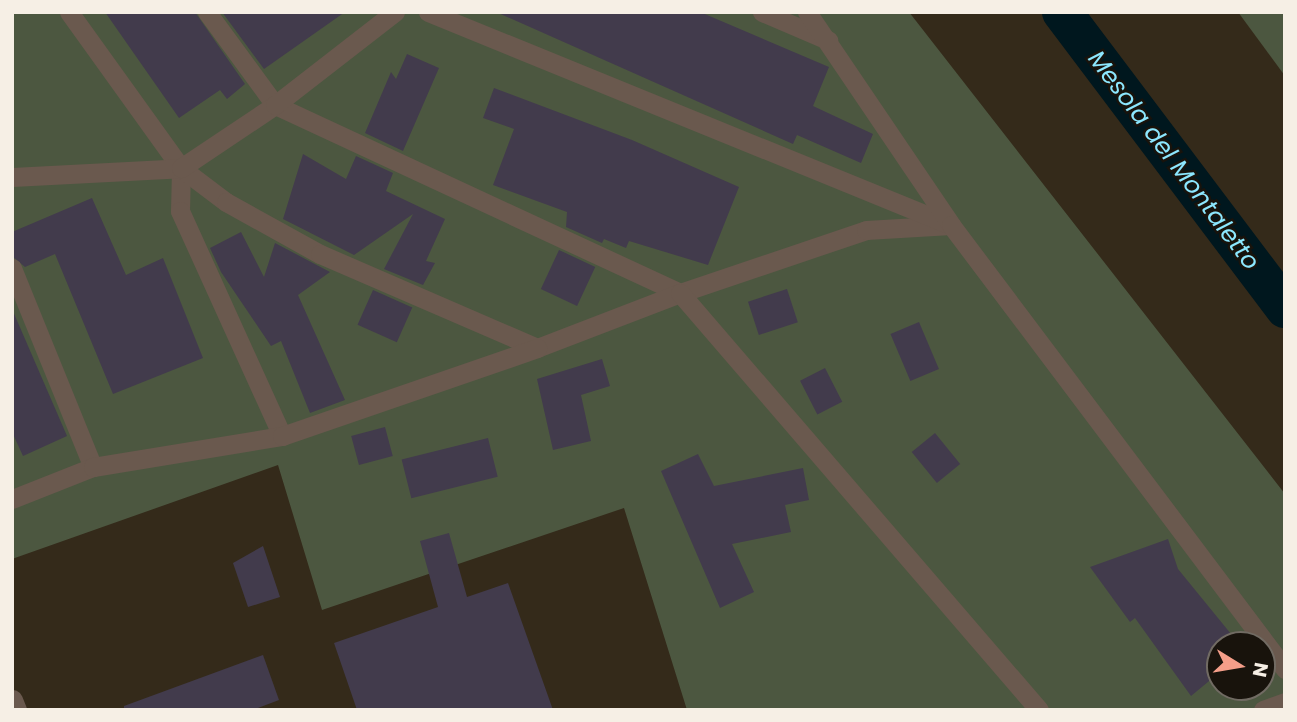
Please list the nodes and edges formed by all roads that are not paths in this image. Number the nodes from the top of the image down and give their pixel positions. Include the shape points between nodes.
1 (69, 12) edge
2 (207, 12) edge
3 (395, 12) edge
4 (428, 12) edge
5 (762, 12) edge
6 (807, 12) edge
7 (828, 40) junction
8 (275, 105) junction
9 (181, 168) junction
10 (12, 177) edge
11 (951, 225) junction
12 (12, 268) edge
13 (680, 292) junction
14 (537, 348) junction
15 (282, 436) junction
16 (93, 467) junction
17 (12, 499) edge
18 (1285, 669) edge
19 (12, 699) edge
20 (1285, 702) edge
21 (16, 710) edge
22 (1039, 710) edge
23 (1263, 710) edge

1 - 9 lane
2 - 8 lane
3 - 8 lane
4 - 11 lane
5 - 7 lane
6 - 7 lane
7 - 11 lane
8 - 9 lane
8 - 13 lane
9 - 10 lane
9 - 14 lane via 226,202 320,254
9 - 15 lane via 180,211
11 - 13 lane via 866,230
11 - 18 lane
12 - 16 lane
13 - 14 lane
13 - 22 lane
14 - 15 lane
15 - 16 lane
16 - 17 lane
19 - 21 street
20 - 23 lane

